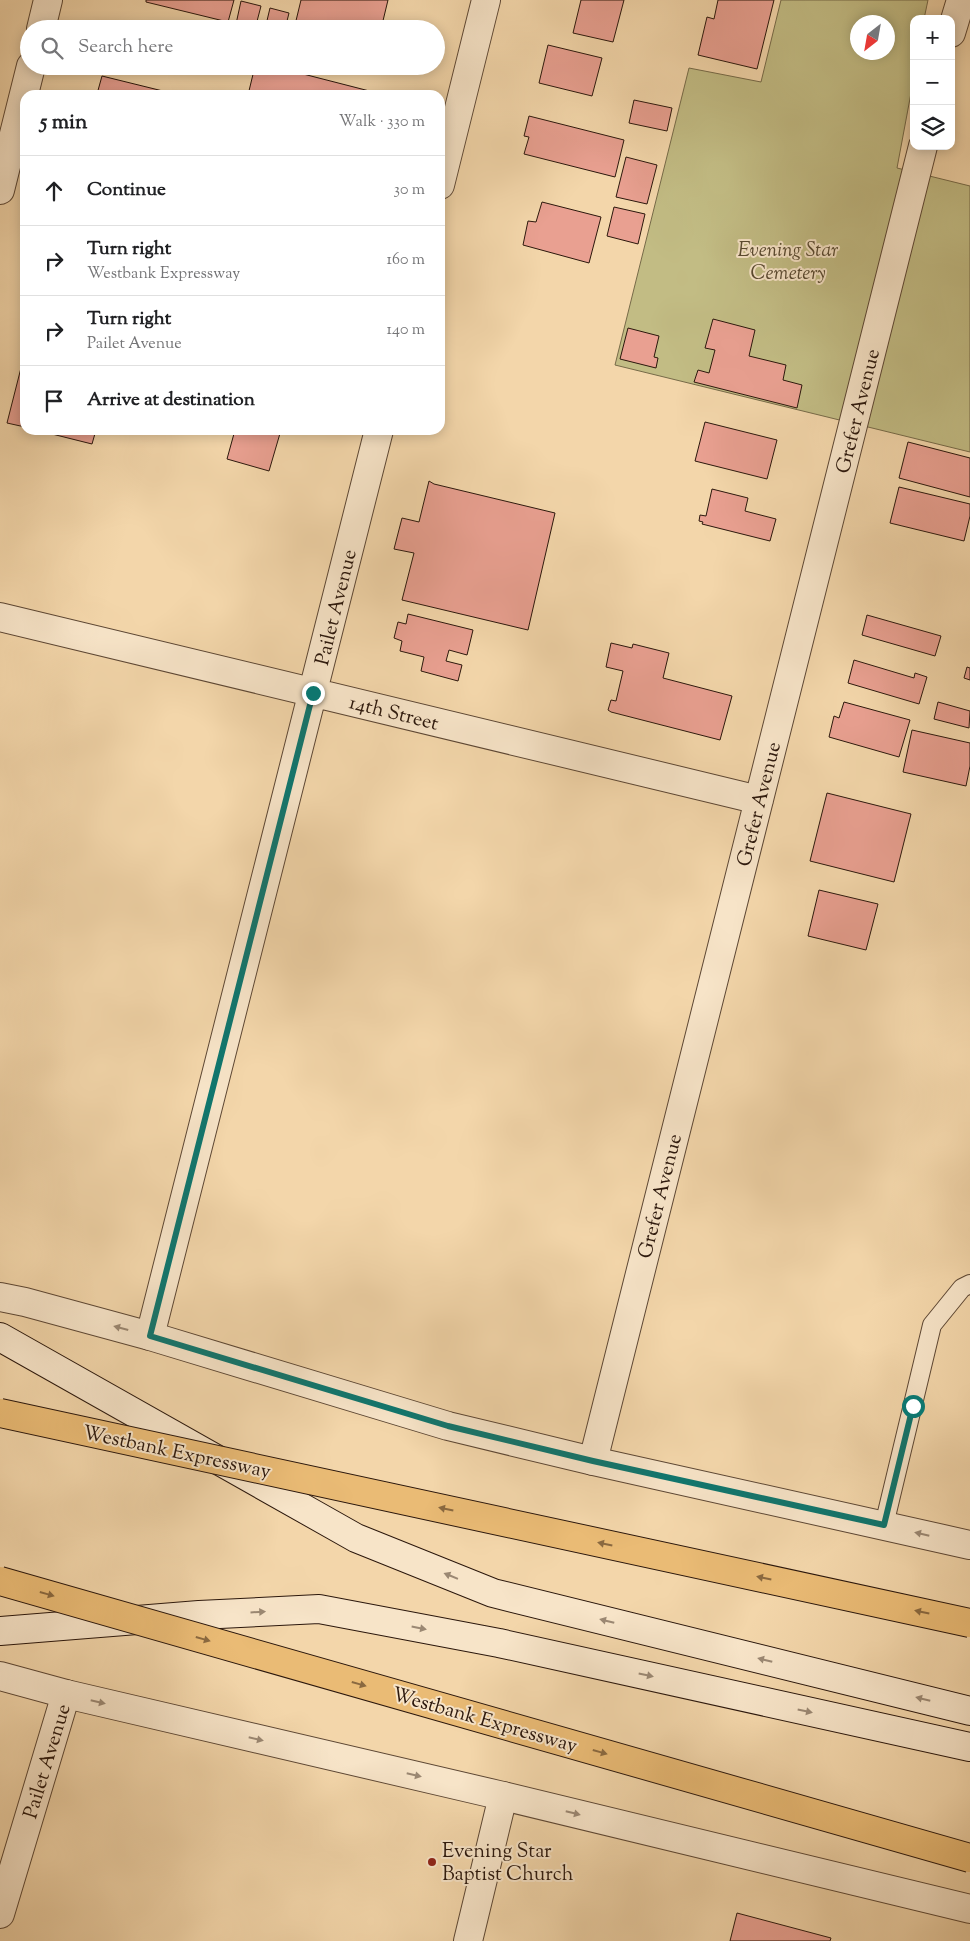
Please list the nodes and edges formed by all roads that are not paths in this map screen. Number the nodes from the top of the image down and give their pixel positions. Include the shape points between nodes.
1 (48, 0) edge
2 (486, 0) edge
3 (962, 0) edge
4 (43, 20) edge
5 (955, 21) edge
6 (29, 75) edge
7 (25, 90) edge
8 (20, 110) edge
9 (922, 150) edge
10 (445, 165) edge
11 (0, 190) edge
12 (378, 435) edge
13 (0, 617) edge
14 (313, 693) junction
15 (759, 800) junction
16 (970, 1284) edge
17 (0, 1297) edge
18 (150, 1336) junction
19 (0, 1337) edge
20 (0, 1413) edge
21 (593, 1461) junction
22 (884, 1525) junction
23 (970, 1545) edge
24 (0, 1581) edge
25 (970, 1623) edge
26 (0, 1631) edge
27 (0, 1676) edge
28 (66, 1694) junction
29 (970, 1711) edge
30 (970, 1747) edge
31 (503, 1796) junction
32 (970, 1858) edge
33 (970, 1909) edge
34 (0, 1914) edge
35 (468, 1941) edge

1 - 4 street
2 - 10 street
3 - 5 street
6 - 7 street
8 - 11 street
9 - 15 street, Grefer Avenue
12 - 14 street, Pailet Avenue
13 - 14 street, 14th Street
14 - 15 street, 14th Street
14 - 18 street, Pailet Avenue
15 - 21 street, Grefer Avenue
16 - 22 lane via 962,1288 932,1325
18 -> 17 street
18 - 21 street via 448,1426
29 -> 19 street via 493,1593 356,1538
25 -> 20 highway, Westbank Expressway, bridge
21 - 22 street
23 -> 22 street
24 -> 32 highway, Westbank Expressway, bridge
26 -> 30 street via 318,1609 499,1643
27 - 28 street
28 -> 31 street
28 - 34 street, Pailet Avenue
31 -> 33 street
31 - 35 street

